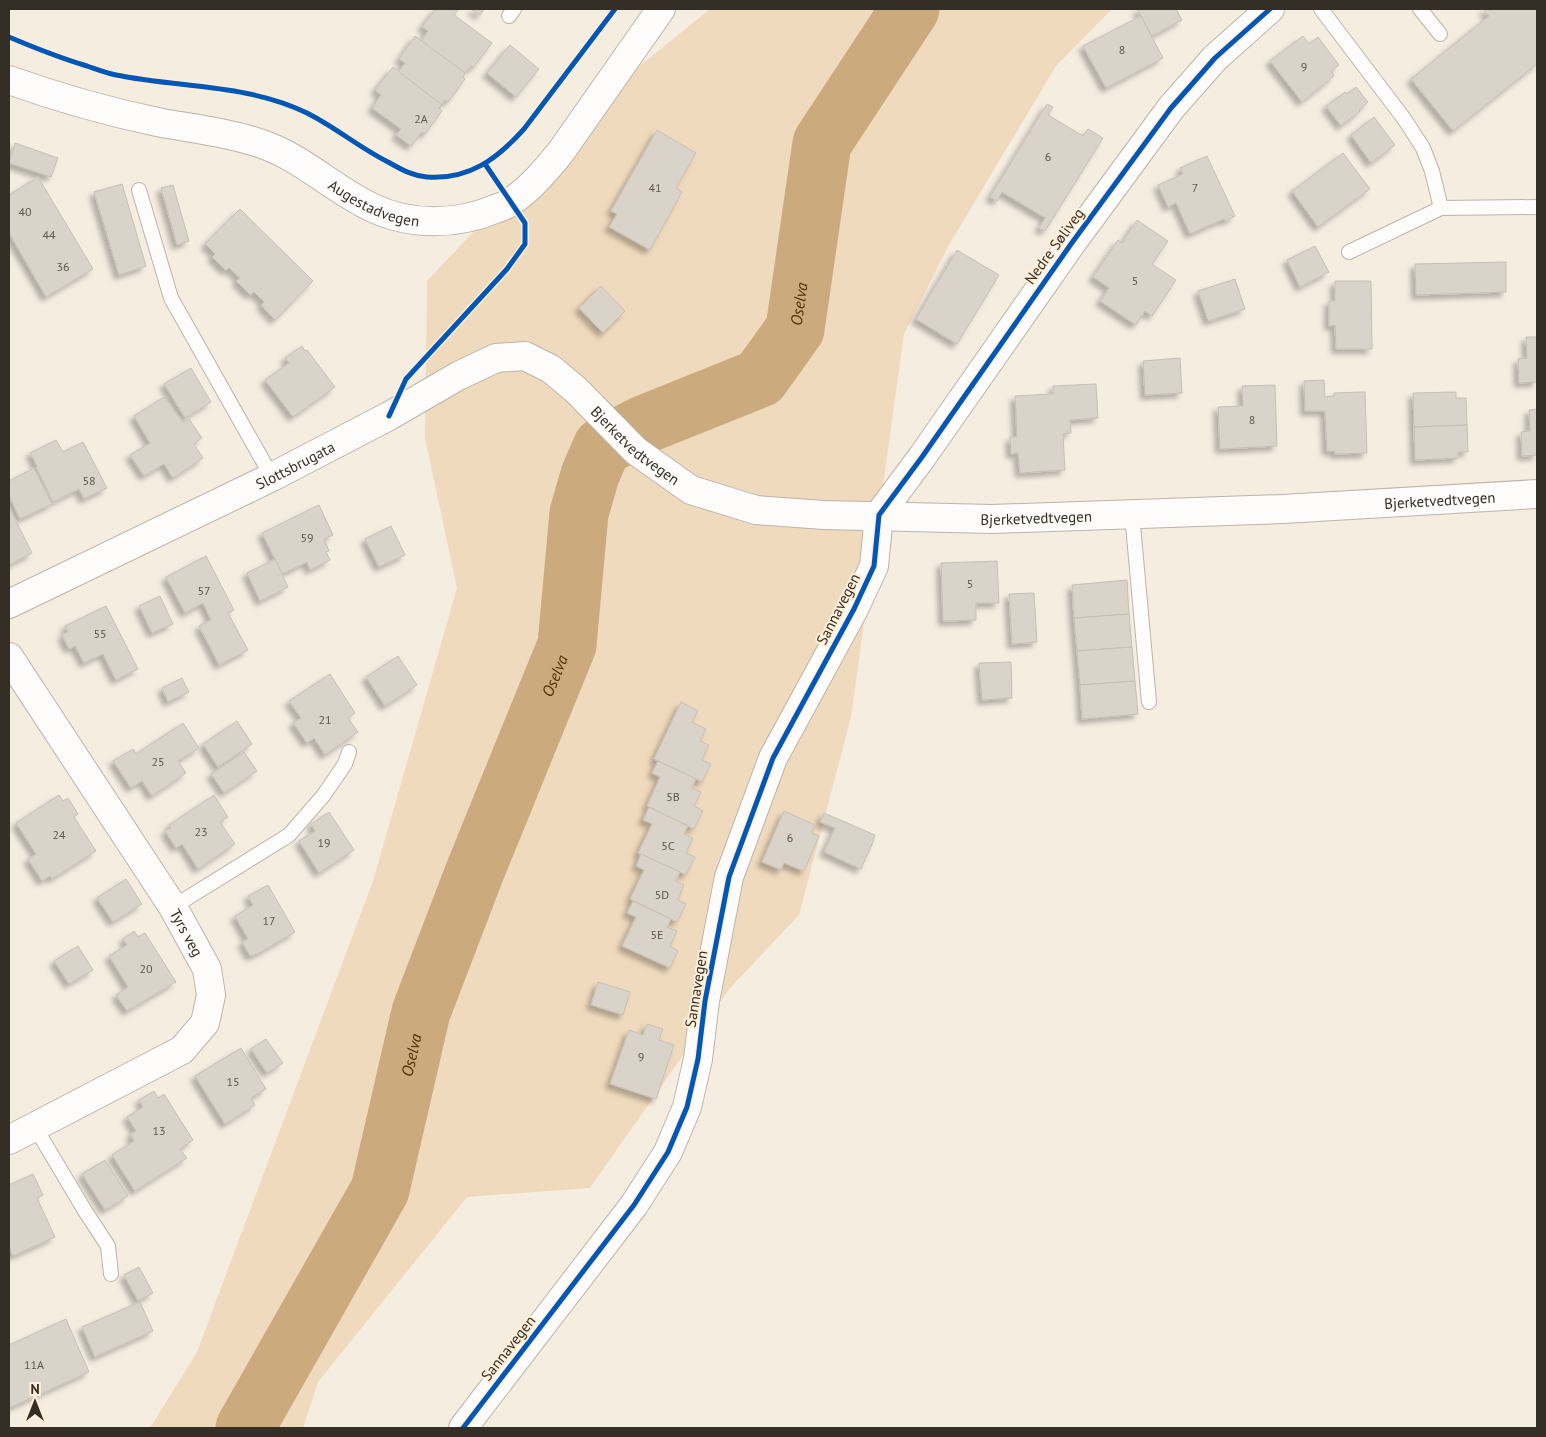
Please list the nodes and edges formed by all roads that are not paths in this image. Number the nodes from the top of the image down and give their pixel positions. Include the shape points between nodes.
1 (662, 9) edge
2 (1270, 9) edge
3 (1321, 9) edge
4 (1420, 9) edge
5 (1440, 34) dead end
6 (9, 80) edge
7 (140, 190) dead end
8 (1537, 207) edge
9 (1441, 208) junction
10 (1349, 252) dead end
11 (576, 390) joint
12 (272, 477) junction
13 (1537, 494) edge
14 (1132, 514) junction
15 (879, 515) junction
16 (9, 604) edge
17 (9, 657) edge
18 (1149, 702) dead end
19 (349, 752) dead end
20 (173, 907) junction
21 (35, 1127) junction
22 (9, 1140) edge
23 (111, 1274) dead end
24 (463, 1428) edge

1 - 6 street, Augestadvegen via 542,175 510,202 483,214 457,220 429,222 375,209 293,157 263,144 108,111
2 - 15 street, Nedre Søliveg via 1214,58 1171,108
3 - 9 lane via 1423,148
4 - 5 lane
7 - 12 lane via 171,298
8 - 9 lane
9 - 10 lane
11 - 12 street, Slottsbrugata via 551,369 525,356 496,358
11 - 15 street, Bjerketvedtvegen via 636,451 691,490 756,510
12 - 16 street, Slottsbrugata
13 - 14 street, Bjerketvedtvegen
14 - 15 street, Bjerketvedtvegen via 992,519
14 - 18 lane
15 - 24 street, Sannavegen via 874,566 773,758 728,877 705,1001 698,1059 687,1107 668,1152 634,1205
17 - 20 street, Tyrs veg
19 - 20 lane via 323,796 289,835
20 - 21 street, Tyrs veg via 207,969 211,995 206,1023 182,1050
21 - 22 street, Tyrs veg
21 - 23 lane via 108,1246

